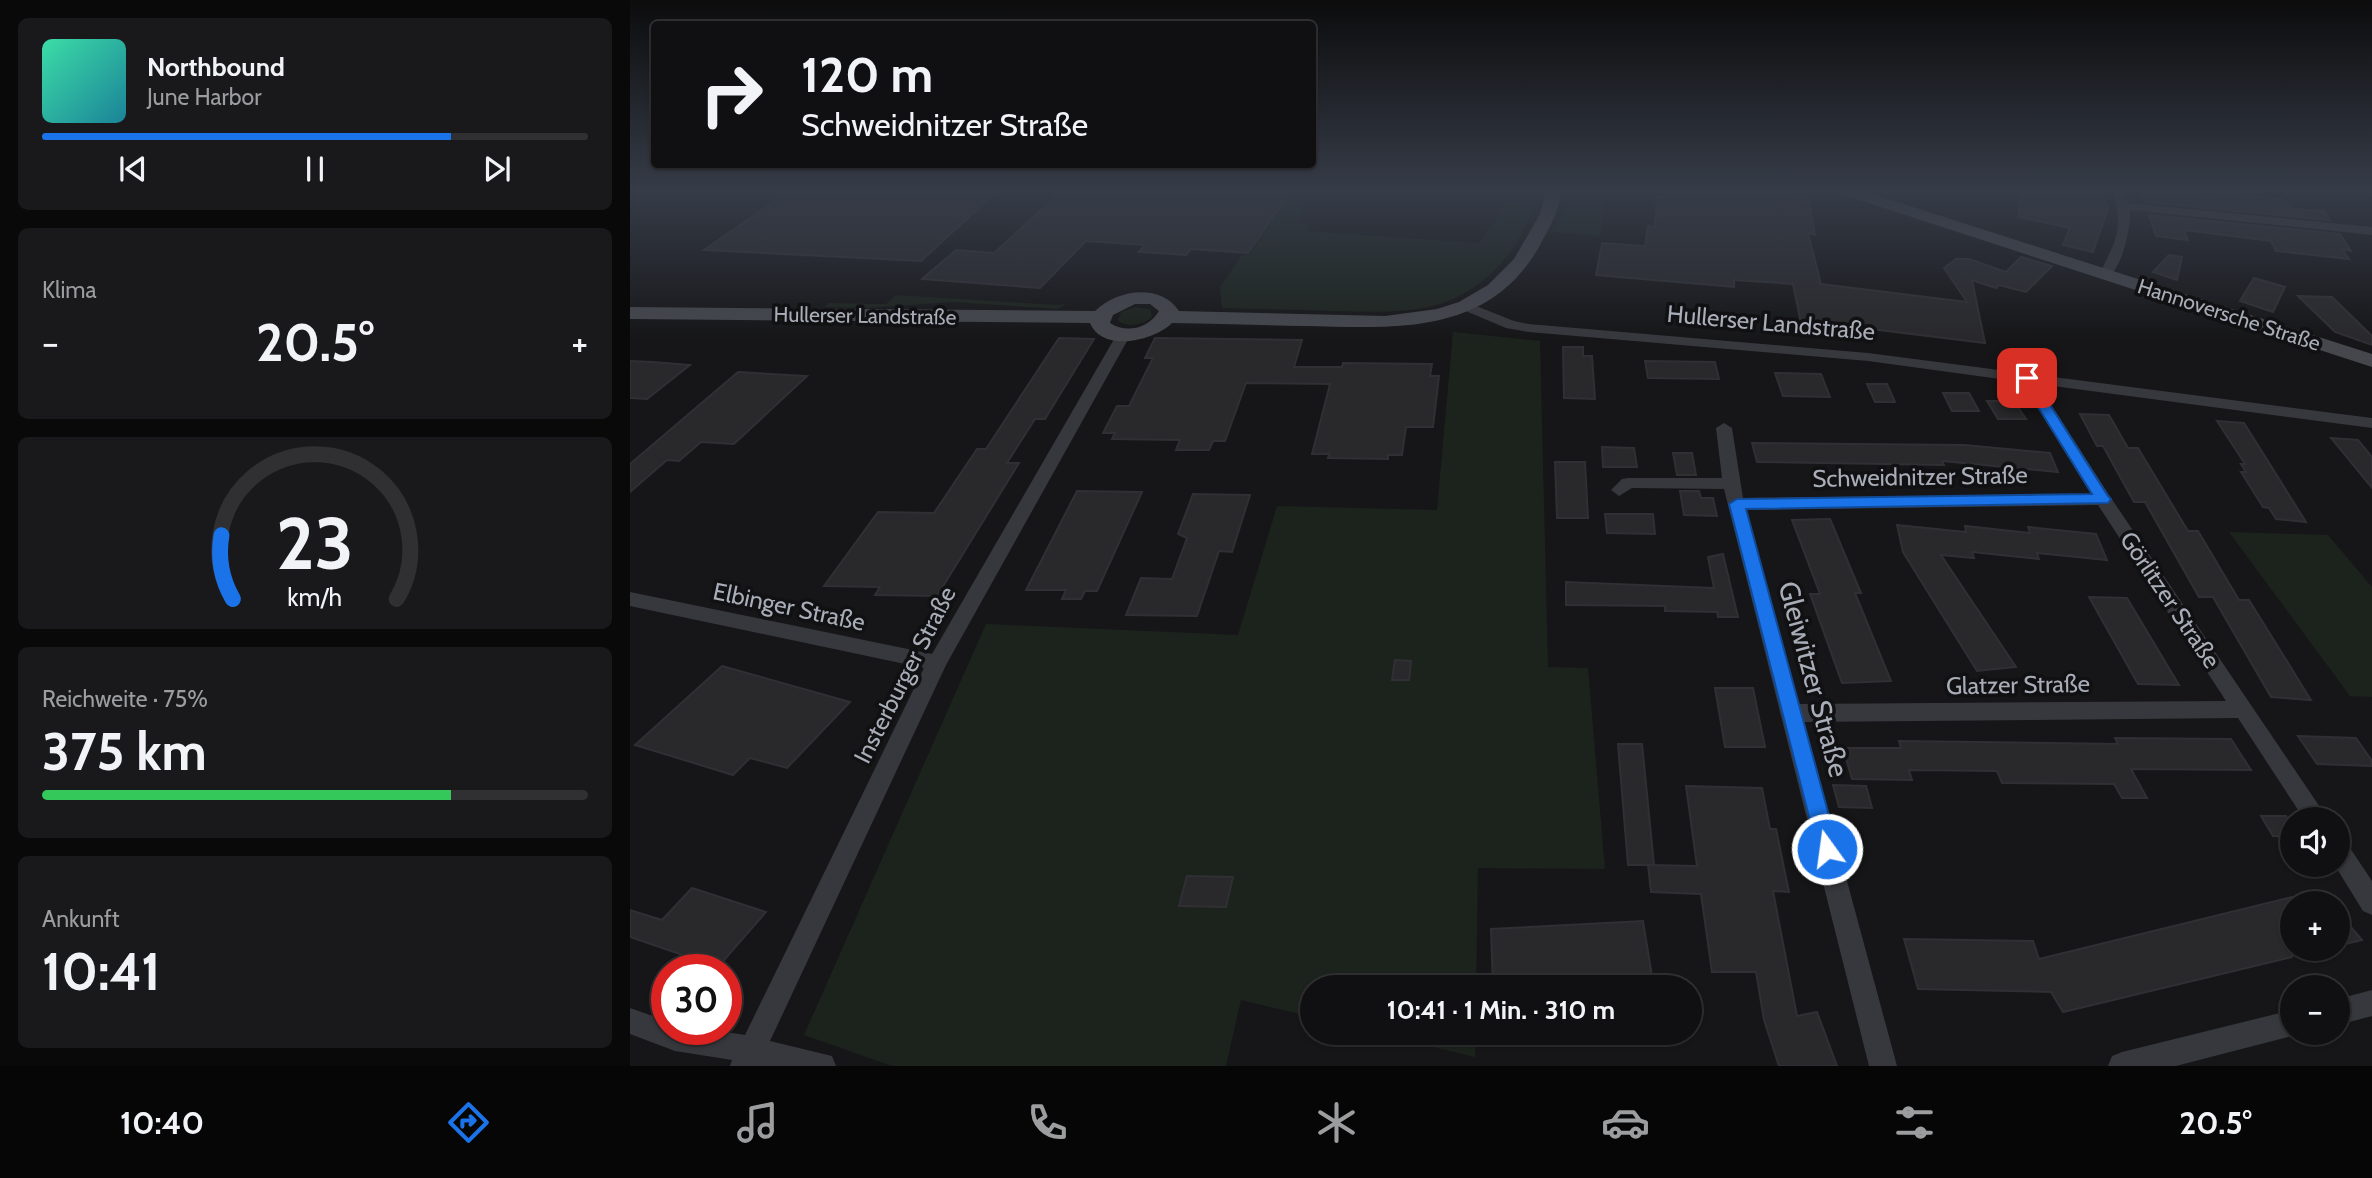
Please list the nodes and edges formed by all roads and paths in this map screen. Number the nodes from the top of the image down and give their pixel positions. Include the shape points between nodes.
1 (1533, 241) edge
2 (2000, 241) edge
3 (2121, 241) edge
4 (2105, 275) junction
5 (1466, 306) junction
6 (630, 313) edge
7 (1100, 317) junction
8 (1167, 317) junction
9 (1124, 334) junction
10 (2372, 361) edge
11 (2027, 378) junction
12 (2372, 423) edge
13 (1724, 428) dead end
14 (1619, 490) dead end
15 (1734, 494) junction
16 (2103, 499) junction
17 (630, 598) edge
18 (937, 663) junction
19 (2244, 709) junction
20 (1792, 713) junction
21 (2309, 807) edge
22 (2350, 868) edge
23 (2372, 902) edge
24 (2371, 1005) edge
25 (2350, 1009) edge
26 (630, 1021) edge
27 (2280, 1026) edge
28 (747, 1058) edge
29 (822, 1066) edge
30 (1883, 1066) edge
31 (2122, 1066) edge

1 - 5 street via 1521,262 1495,289
2 - 4 street, Hannoversche Straße
3 - 4 street
4 - 10 street, Hannoversche Straße
5 - 8 street via 1385,322
5 - 11 street, Hullerser Landstraße via 1528,328 1826,353
6 - 7 street, Hullerser Landstraße
7 - 8 street, Hullerser Landstraße via 1119,303 1148,299 1167,306
7 - 9 street via 1105,330
8 - 9 street via 1155,327
9 - 18 street, Insterburger Straße
11 - 12 street, Hullerser Landstraße
11 - 16 street, Görlitzer Straße
13 - 15 street, Gleiwitzer Straße
14 - 15 street, Schweidnitzer Straße via 1628,483
15 - 16 street, Schweidnitzer Straße
15 - 20 street, Gleiwitzer Straße
16 - 19 street, Görlitzer Straße
17 - 18 street, Elbinger Straße
18 - 28 street, Insterburger Straße
19 - 20 street, Glatzer Straße
19 - 21 street, Görlitzer Straße
20 - 30 street, Gleiwitzer Straße
22 - 23 street
24 - 25 street
26 - 28 street
27 - 31 street
28 - 29 street

